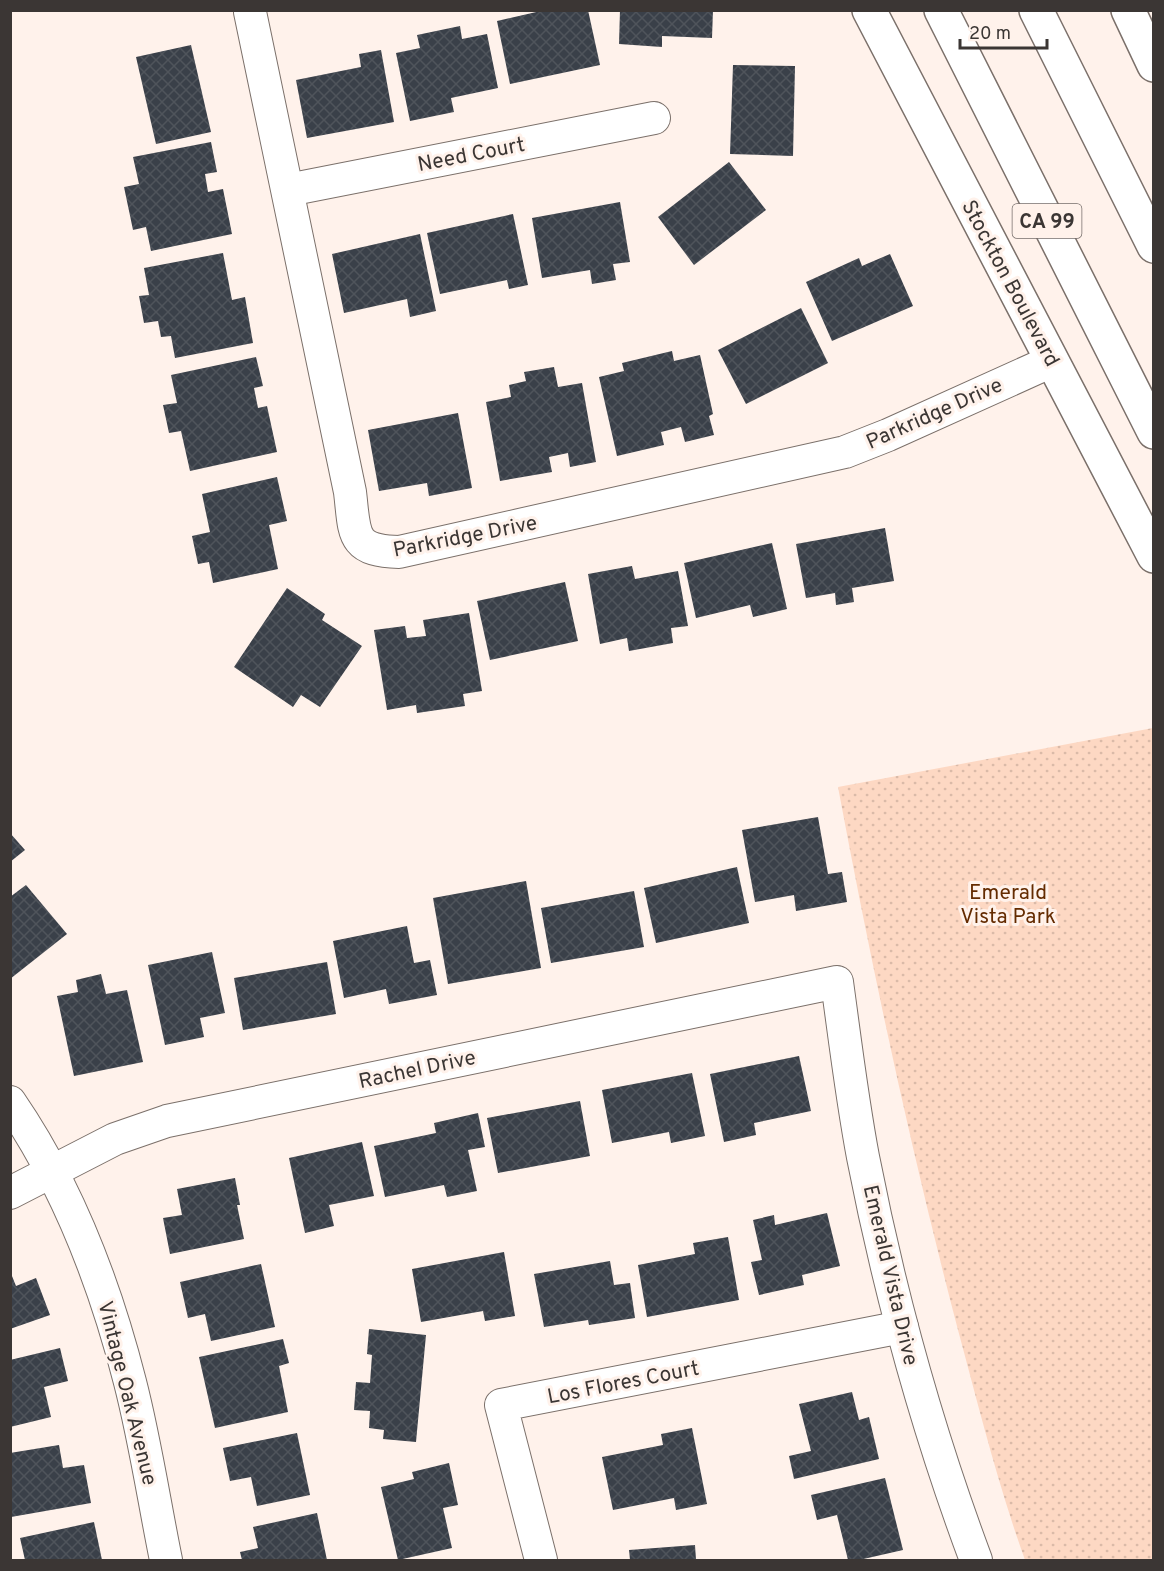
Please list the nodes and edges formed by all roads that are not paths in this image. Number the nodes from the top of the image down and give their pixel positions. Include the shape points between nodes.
1 (869, 10) edge
2 (941, 10) edge
3 (1036, 10) edge
4 (1128, 10) edge
5 (250, 12) dead end
6 (1154, 64) edge
7 (654, 118) dead end
8 (288, 190) junction
9 (1154, 246) edge
10 (1052, 361) junction
11 (1154, 432) edge
12 (1154, 556) edge
13 (837, 982) joint
14 (10, 1102) edge
15 (52, 1172) junction
16 (10, 1193) edge
17 (902, 1327) junction
18 (166, 1560) edge
19 (541, 1560) edge
20 (976, 1560) edge

1 - 10 main road, Stockton Boulevard
2 - 11 main road, CA 99
3 - 9 main road
4 - 6 main road
5 - 8 street, Parkridge Drive
7 - 8 street, Need Court
8 - 10 street, Parkridge Drive via 350,492 354,530 362,544 377,552 399,552 845,452
10 - 12 main road, Stockton Boulevard
13 - 15 street, Rachel Drive via 167,1121 115,1139
13 - 17 street, Emerald Vista Drive via 863,1156
14 - 15 street, Vintage Oak Avenue
15 - 16 street, Rachel Drive
15 - 18 street, Vintage Oak Avenue via 106,1300 130,1382
17 - 19 street, Los Flores Court via 501,1406
17 - 20 street, Emerald Vista Drive via 952,1497

